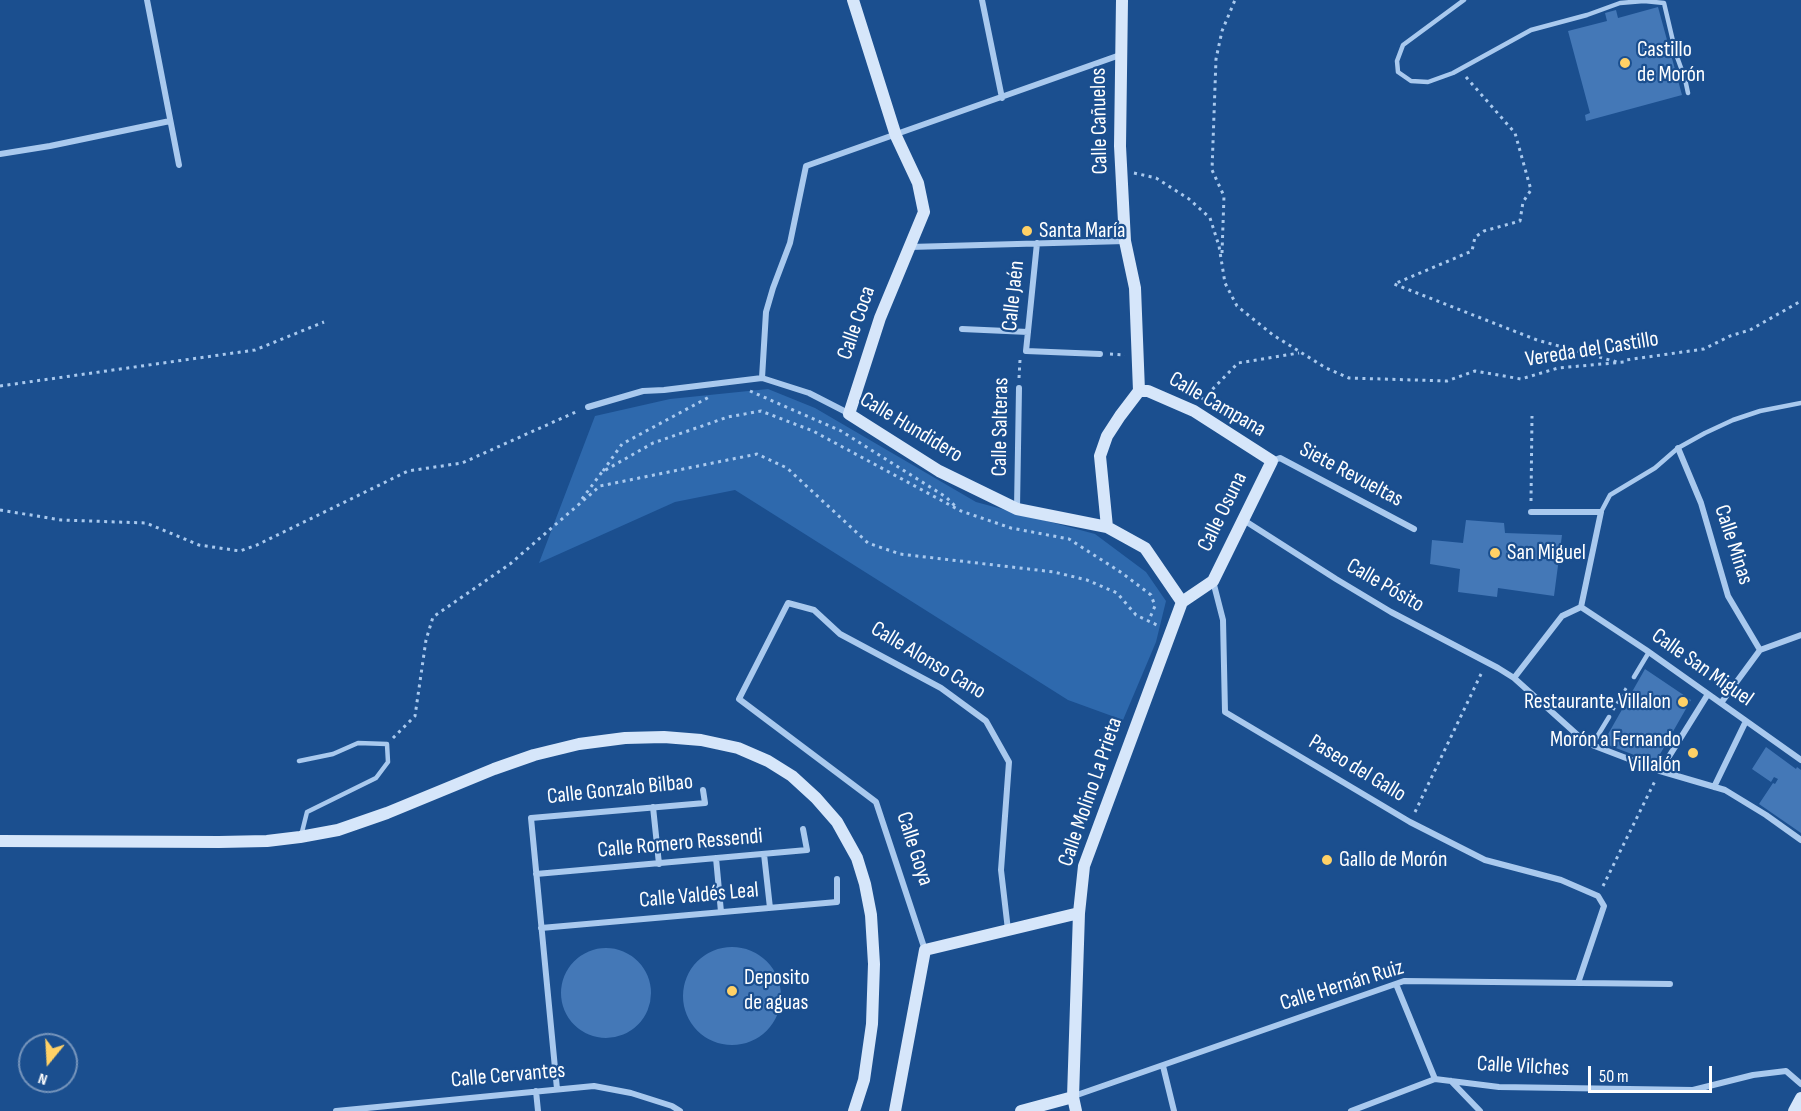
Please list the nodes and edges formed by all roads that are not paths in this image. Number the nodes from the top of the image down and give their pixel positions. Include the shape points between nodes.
1 (147, 0) edge
2 (853, 0) edge
3 (982, 0) edge
4 (1122, 0) edge
5 (1464, 0) edge
6 (1120, 55) junction
7 (1688, 93) dead end
8 (1002, 98) junction
9 (170, 121) junction
10 (896, 136) junction
11 (0, 154) edge
12 (179, 165) dead end
13 (1125, 242) junction
14 (1037, 243) junction
15 (909, 247) junction
16 (962, 329) dead end
17 (1028, 332) junction
18 (1100, 354) road end
19 (762, 378) junction
20 (1019, 388) road end
21 (1139, 391) junction
22 (1801, 403) edge
23 (588, 407) road end
24 (849, 414) junction
25 (1678, 448) junction
26 (1272, 461) junction
27 (1017, 508) junction
28 (1531, 512) road end
29 (1601, 512) junction
30 (1242, 519) junction
31 (1107, 527) junction
32 (1414, 529) dead end
33 (1213, 581) junction
34 (1182, 602) junction
35 (788, 603) joint
36 (1581, 607) junction
37 (1801, 635) edge
38 (1760, 650) junction
39 (1649, 652) junction
40 (1634, 676) road end
41 (1514, 678) junction
42 (1708, 694) junction
43 (1721, 703) junction
44 (1609, 717) road end
45 (1746, 721) junction
46 (1592, 745) junction
47 (1801, 760) edge
48 (298, 761) dead end
49 (1660, 771) junction
50 (1714, 787) junction
51 (703, 790) dead end
52 (653, 807) junction
53 (803, 829) dead end
54 (300, 837) junction
55 (1801, 840) edge
56 (0, 841) edge
57 (765, 854) junction
58 (716, 858) junction
59 (659, 864) junction
60 (536, 874) junction
61 (837, 879) dead end
62 (770, 908) junction
63 (721, 912) junction
64 (1079, 913) junction
65 (541, 928) junction
66 (1008, 930) junction
67 (925, 950) junction
68 (1578, 983) junction
69 (1396, 984) junction
70 (1670, 984) dead end
71 (1163, 1066) junction
72 (1435, 1079) junction
73 (1450, 1081) junction
74 (1801, 1084) edge
75 (557, 1089) junction
76 (536, 1091) junction
77 (1073, 1097) junction
78 (1801, 1098) edge
79 (336, 1111) edge
80 (538, 1111) edge
81 (680, 1111) edge
82 (854, 1111) edge
83 (895, 1111) edge
84 (1021, 1111) edge
85 (1076, 1111) edge
86 (1174, 1111) edge
87 (1351, 1111) edge
88 (1480, 1111) edge
89 (1794, 1111) edge

1 - 9 street
2 - 10 street, Calle Coca
3 - 8 street
4 - 6 street, Calle Cañuelos
5 - 7 lane via 1403,45 1398,72 1411,81 1428,82 1531,30 1620,3 1644,1 1664,3
6 - 8 street
6 - 13 street, Calle Cañuelos
8 - 10 street
9 - 11 street
9 - 12 street
10 - 15 street, Calle Coca via 918,183 924,212
10 - 19 street via 806,166 790,243 766,312
13 - 14 street
13 - 21 street, Calle Campana via 1135,288
14 - 15 street
14 - 17 street, Calle Jaén
15 - 24 street, Calle Coca via 880,318
16 - 17 street
17 - 18 street, Calle Jaén via 1026,351
19 - 23 street, Calle Hundidero via 644,391
19 - 24 street, Calle Hundidero via 809,393
20 - 27 street, Calle Salteras
21 - 26 street, Calle Campana via 1148,391 1194,411
21 - 31 street, Calle Campana via 1107,436 1100,456
22 - 25 lane via 1733,420
24 - 27 street, Calle Hundidero via 939,471
25 - 29 lane via 1655,468 1610,495
25 - 38 street, Calle Minas via 1701,503 1728,596
26 - 30 street, Calle Osuna
26 - 32 street, Siete Revueltas via 1280,458
27 - 31 street, Calle Hundidero
28 - 29 street
29 - 36 street
30 - 33 street, Calle Osuna
30 - 41 street, Calle Pósito via 1382,606
31 - 34 street, Calle Hundidero via 1145,548
33 - 34 street
33 - 68 street, Paseo del Gallo via 1223,620 1225,712 1410,822 1485,860 1562,880 1598,896 1604,906
34 - 64 street, Calle Molino La Prieta via 1084,866
35 - 66 street, Calle Alonso Cano via 814,609 840,634 941,688 986,721 1009,762 1001,870
35 - 67 street, Calle Goya via 739,699 876,802
36 - 39 street, Calle San Miguel
36 - 41 street via 1562,616
37 - 38 street
38 - 43 street
39 - 40 lane
39 - 42 street, Calle San Miguel
41 - 46 street, Calle Pósito
42 - 43 street, Calle San Miguel
42 - 49 street
43 - 45 street, Calle San Miguel
44 - 46 lane
45 - 47 street, Calle San Miguel
45 - 50 street
46 - 49 street, Calle Pósito
48 - 54 lane via 333,754 358,743 387,744 388,762 376,778 306,812
49 - 50 street, Calle Pósito
50 - 55 street, Calle Pósito via 1725,790
51 - 52 street, Calle Gonzalo Bilbao via 705,803
52 - 59 street
52 - 60 street, Calle Gonzalo Bilbao via 531,818
53 - 57 street, Calle Romero Ressendi via 807,850
54 - 56 street via 219,842
54 - 82 street via 338,830 494,769 579,744 625,738 701,740 738,748 768,761 792,776 837,822 857,858 865,884 874,964 872,1024 864,1080
57 - 58 street, Calle Romero Ressendi
57 - 62 street
58 - 59 street, Calle Romero Ressendi
58 - 63 street
59 - 60 street, Calle Romero Ressendi
60 - 65 street
61 - 62 street, Calle Valdés Leal via 837,902
62 - 63 street, Calle Valdés Leal
63 - 65 street, Calle Valdés Leal
64 - 66 street
64 - 77 street, Calle Molino La Prieta
65 - 75 street
66 - 67 street
67 - 83 street, Calle Goya
68 - 69 street, Calle Hernán Ruiz
68 - 70 street, Calle Hernán Ruiz
69 - 71 street, Calle Hernán Ruiz
69 - 72 street
71 - 77 street, Calle Hernán Ruiz
71 - 86 street
72 - 73 street, Calle Vilches
72 - 87 street, Calle Vilches
73 - 74 street, Calle Vilches via 1499,1087 1693,1090 1786,1071
73 - 88 street
75 - 76 street, Calle Cervantes
75 - 81 street, Calle Cervantes via 594,1086 631,1093
76 - 79 street, Calle Cervantes
76 - 80 street
77 - 84 street
77 - 85 street, Calle Molino La Prieta
78 - 89 street

